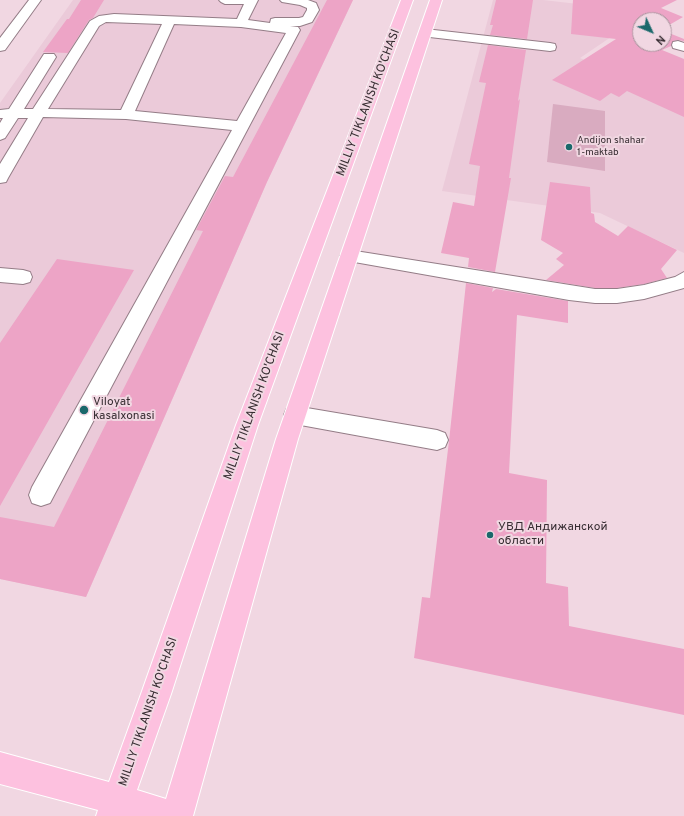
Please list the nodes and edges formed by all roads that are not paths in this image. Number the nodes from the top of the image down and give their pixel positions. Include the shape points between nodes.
1 (35, 0) edge
2 (220, 0) edge
3 (224, 0) edge
4 (286, 0) edge
5 (407, 0) edge
6 (436, 0) edge
7 (252, 1) edge
8 (132, 6) dead end
9 (213, 17) dead end
10 (125, 18) junction
11 (170, 20) junction
12 (242, 21) junction
13 (425, 33) junction
14 (0, 47) edge
15 (550, 47) dead end
16 (49, 57) dead end
17 (38, 113) junction
18 (6, 114) edge
19 (126, 115) junction
20 (242, 126) junction
21 (0, 135) edge
22 (0, 178) edge
23 (349, 256) junction
24 (0, 275) edge
25 (23, 277) dead end
26 (684, 279) edge
27 (295, 415) junction
28 (437, 440) dead end
29 (41, 496) dead end
30 (0, 768) edge
31 (115, 808) edge
32 (169, 816) edge
33 (177, 816) edge

1 - 14 street
2 - 9 street
3 - 7 street
4 - 12 street via 312,6 313,10 308,19 287,23
5 - 31 main road, MILLIY TIKLANISH KO'CHASI via 247,425
6 - 13 main road
7 - 12 street
8 - 10 street
10 - 11 street
10 - 17 street via 103,20 94,24
11 - 12 street
11 - 19 street
12 - 20 street via 294,30
13 - 15 street
13 - 23 main road
16 - 18 street
17 - 18 street
17 - 19 street
17 - 22 street
18 - 21 street
19 - 20 street
20 - 29 street
23 - 26 street via 595,296 644,292
23 - 27 main road
24 - 25 street
27 - 28 street
27 - 33 main road
30 - 31 main road
31 - 32 main road

